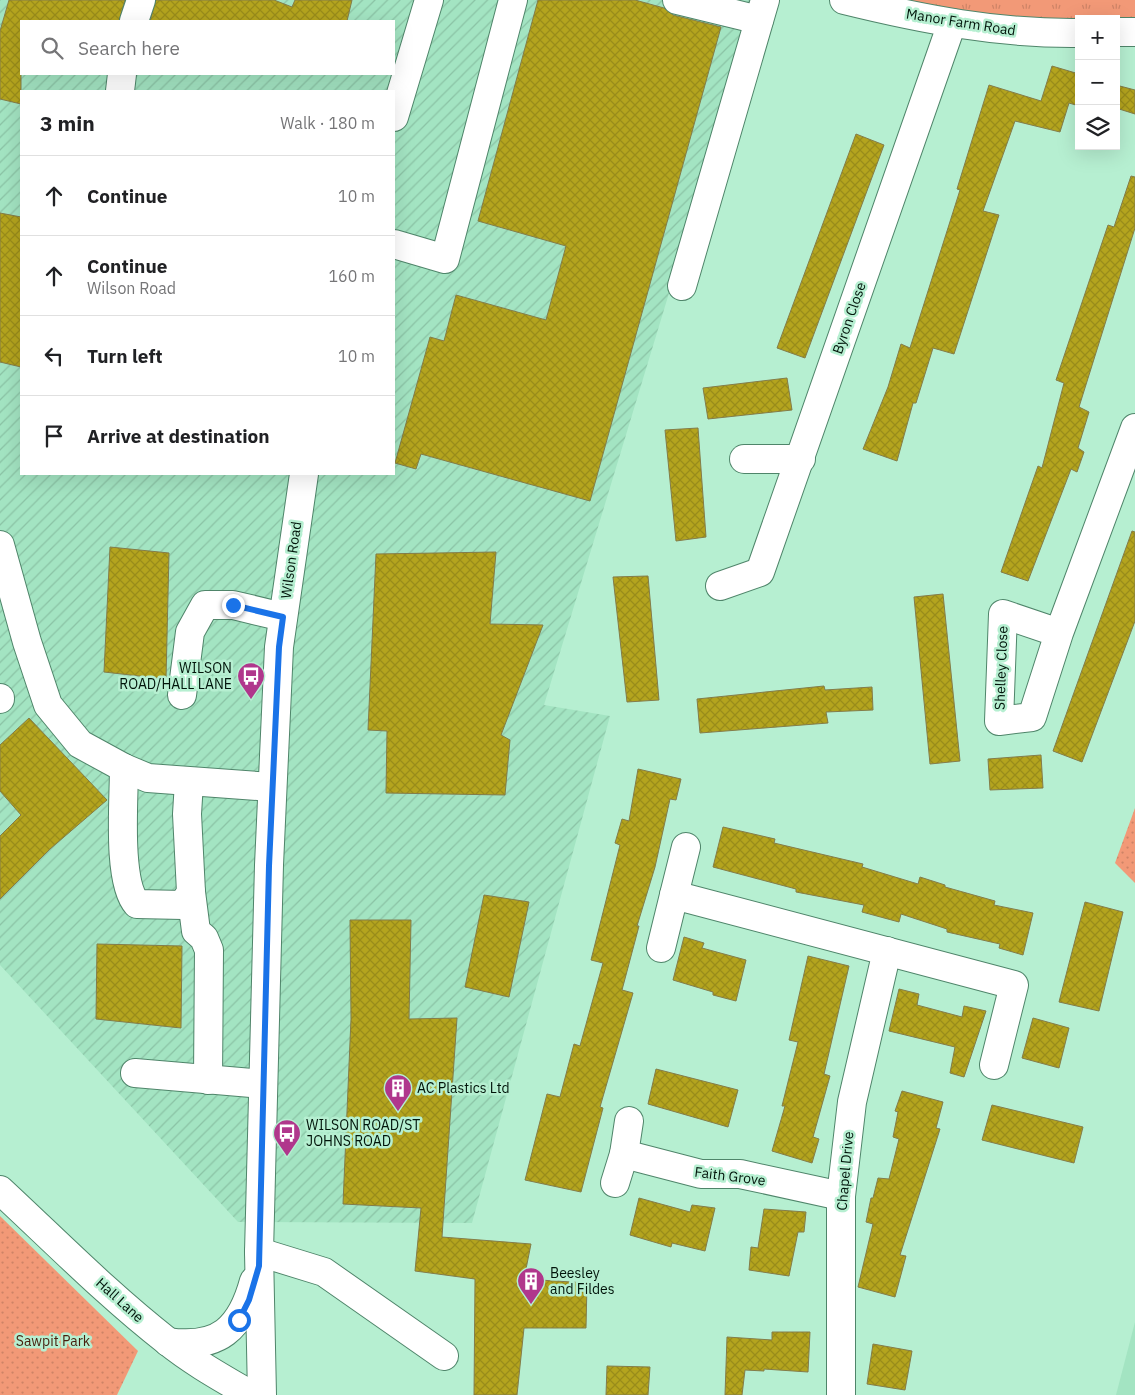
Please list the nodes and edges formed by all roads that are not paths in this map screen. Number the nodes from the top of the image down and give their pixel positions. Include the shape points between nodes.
1 (140, 0) edge
2 (429, 0) edge
3 (513, 0) edge
4 (677, 0) edge
5 (844, 0) edge
6 (762, 10) edge
7 (134, 20) edge
8 (952, 23) junction
9 (1120, 32) edge
10 (1135, 32) edge
11 (1075, 33) edge
12 (122, 75) edge
13 (120, 90) edge
14 (395, 115) edge
15 (395, 244) edge
16 (682, 286) dead end
17 (1135, 428) edge
18 (801, 458) junction
19 (744, 459) dead end
20 (304, 475) edge
21 (0, 545) edge
22 (720, 586) dead end
23 (283, 617) junction
24 (1059, 633) dead end
25 (182, 695) dead end
26 (124, 768) junction
27 (189, 782) junction
28 (272, 787) junction
29 (686, 847) dead end
30 (191, 892) junction
31 (674, 895) junction
32 (661, 948) dead end
33 (887, 951) junction
34 (994, 1065) dead end
35 (135, 1073) dead end
36 (208, 1080) junction
37 (263, 1084) junction
38 (630, 1121) dead end
39 (624, 1154) junction
40 (615, 1183) dead end
41 (0, 1190) edge
42 (841, 1196) junction
43 (259, 1259) junction
44 (168, 1342) junction
45 (444, 1356) dead end
46 (251, 1395) edge
47 (262, 1395) edge
48 (841, 1395) edge

1 - 7 street
2 - 14 street
3 - 15 street via 445,259
4 - 6 street
5 - 8 street, Manor Farm Road
6 - 16 street
8 - 11 street, Manor Farm Road via 1012,31
8 - 18 street, Byron Close
9 - 10 street
12 - 13 street
17 - 24 street
18 - 19 street
18 - 22 street, Byron Close via 760,572
20 - 23 street, Wilson Road
21 - 26 street via 48,705 80,744
23 - 25 street via 233,605 205,605 190,632
23 - 28 street, Wilson Road
26 - 27 street via 148,778
26 - 30 street via 125,870 130,896 137,904 183,905
27 - 28 street
27 - 30 street via 187,814
28 - 37 street, Wilson Road
29 - 31 street
30 - 36 street via 196,931 204,938 209,950
31 - 32 street
31 - 33 street
33 - 34 street via 1014,985
33 - 42 street, Chapel Drive via 852,1102
35 - 36 street
36 - 37 street
37 - 43 street, Wilson Road
38 - 39 street
39 - 40 street
39 - 42 street, Faith Grove via 701,1174 740,1174
41 - 44 street, Hall Lane
42 - 48 street, Chapel Drive
43 - 44 street via 249,1300 239,1320 223,1335 197,1344
43 - 45 street via 324,1272
43 - 47 street, Wilson Road
44 - 46 street, Hall Lane

